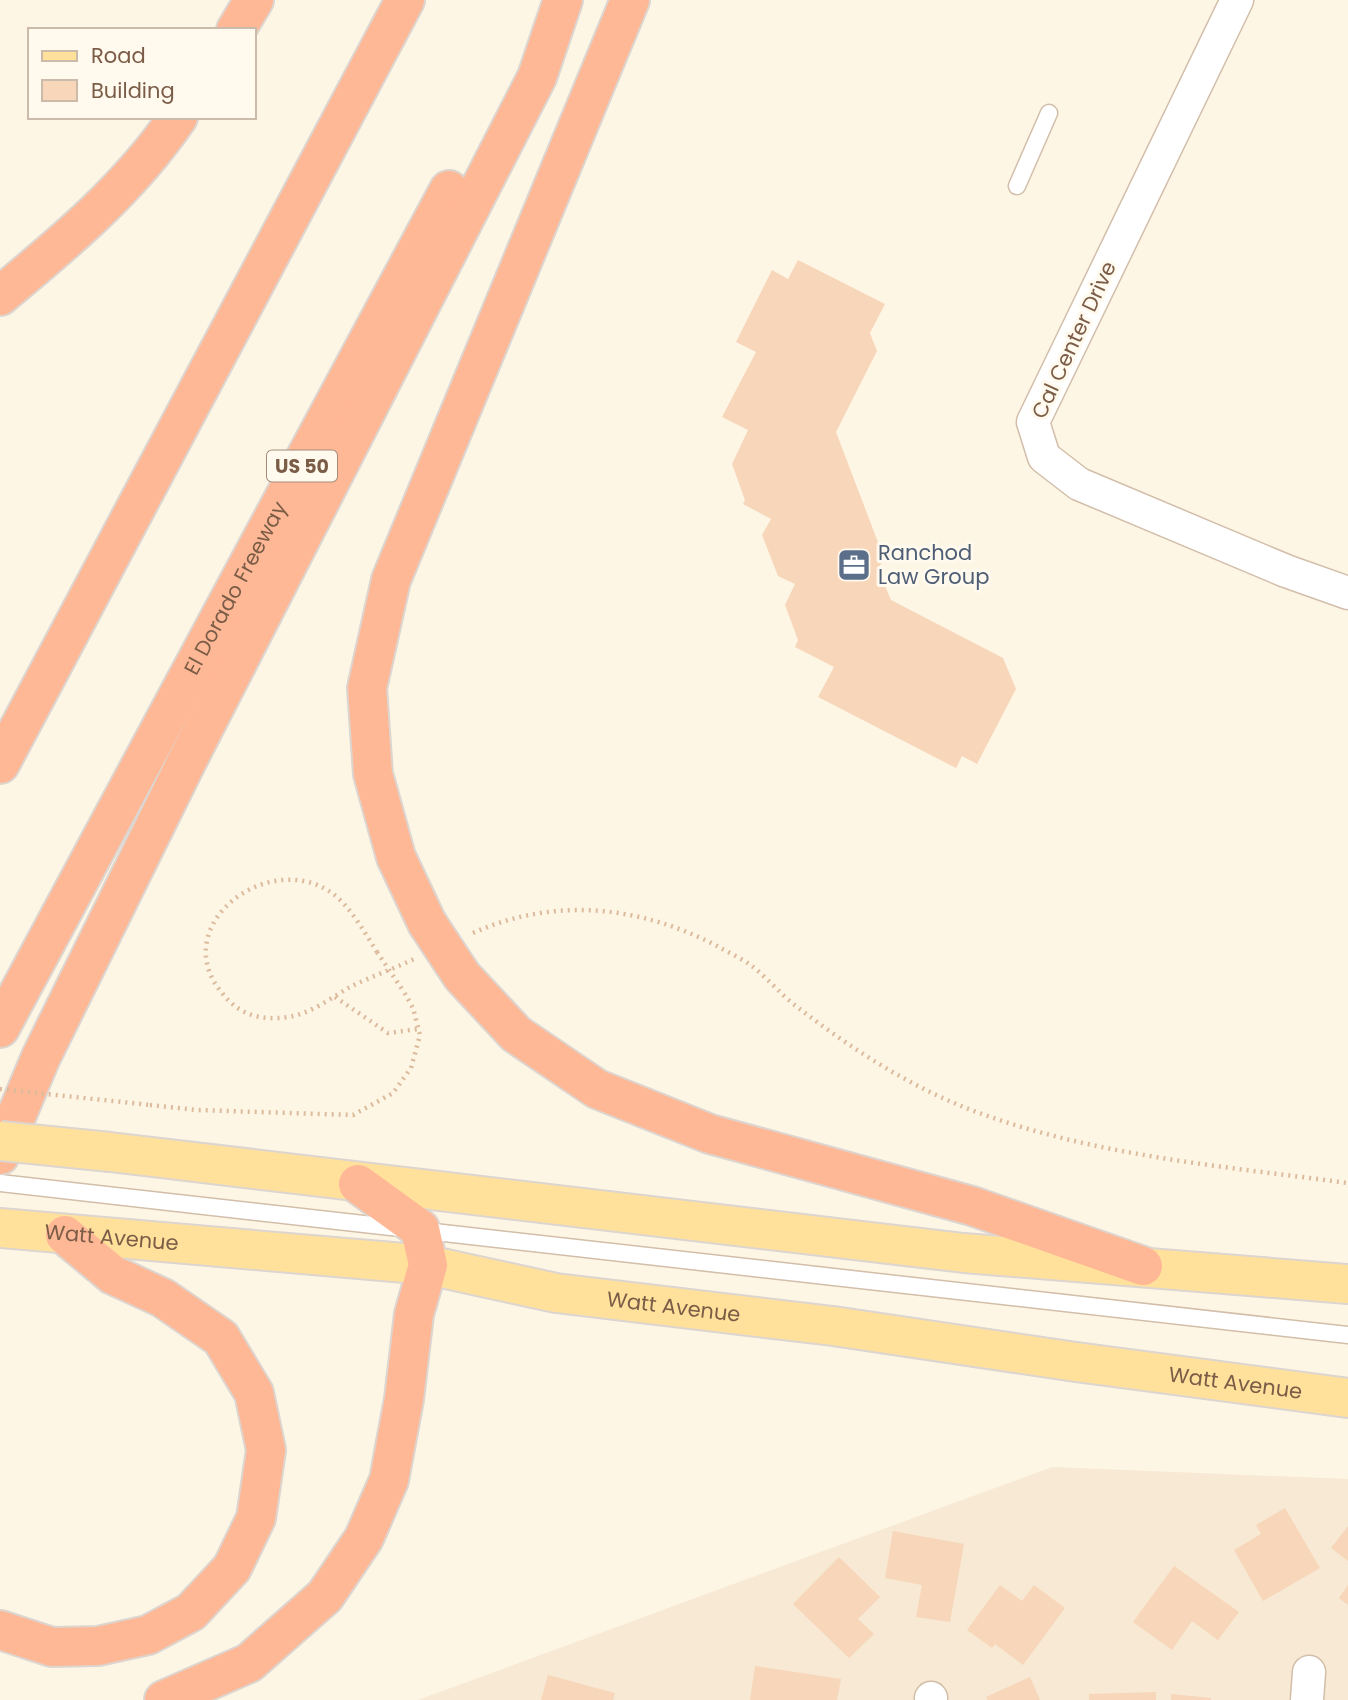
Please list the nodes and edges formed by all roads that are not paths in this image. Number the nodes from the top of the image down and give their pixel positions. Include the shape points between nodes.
1 (254, 0) edge
2 (405, 0) edge
3 (551, 0) edge
4 (563, 0) edge
5 (630, 0) edge
6 (1237, 0) edge
7 (237, 28) edge
8 (1049, 113) dead end
9 (177, 119) edge
10 (1017, 186) dead end
11 (0, 296) edge
12 (1348, 593) edge
13 (0, 764) edge
14 (0, 1028) edge
15 (0, 1141) edge
16 (0, 1155) edge
17 (0, 1183) edge
18 (358, 1184) junction
19 (0, 1228) edge
20 (65, 1235) junction
21 (424, 1247) junction
22 (1143, 1266) junction
23 (1348, 1284) edge
24 (1348, 1335) edge
25 (1348, 1398) edge
26 (0, 1630) edge
27 (164, 1700) edge

1 - 7 highway
2 - 13 highway
3 - 14 highway, El Dorado Freeway / US 50
4 - 16 highway via 537,77 186,762 41,1058
5 - 22 highway, bridge via 391,580 367,688 373,775 396,858 436,939 462,976 516,1034 597,1089 710,1134 972,1206
6 - 12 street, Cal Center Drive via 1033,422 1044,457 1079,484 1286,572
8 - 10 lane
9 - 11 highway via 158,147 86,225
15 - 18 main road, bridge
17 - 21 lane
18 - 21 highway
18 - 22 main road via 964,1253
19 - 20 main road, Watt Avenue
20 - 21 main road, Watt Avenue
20 - 26 highway via 113,1275 163,1298 221,1338 254,1393 266,1450 257,1518 232,1568 191,1612 148,1635 98,1646 52,1647
21 - 24 lane
21 - 25 main road, Watt Avenue via 556,1293 833,1326
21 - 27 highway via 389,1480 364,1538 325,1596 249,1662
22 - 23 main road

